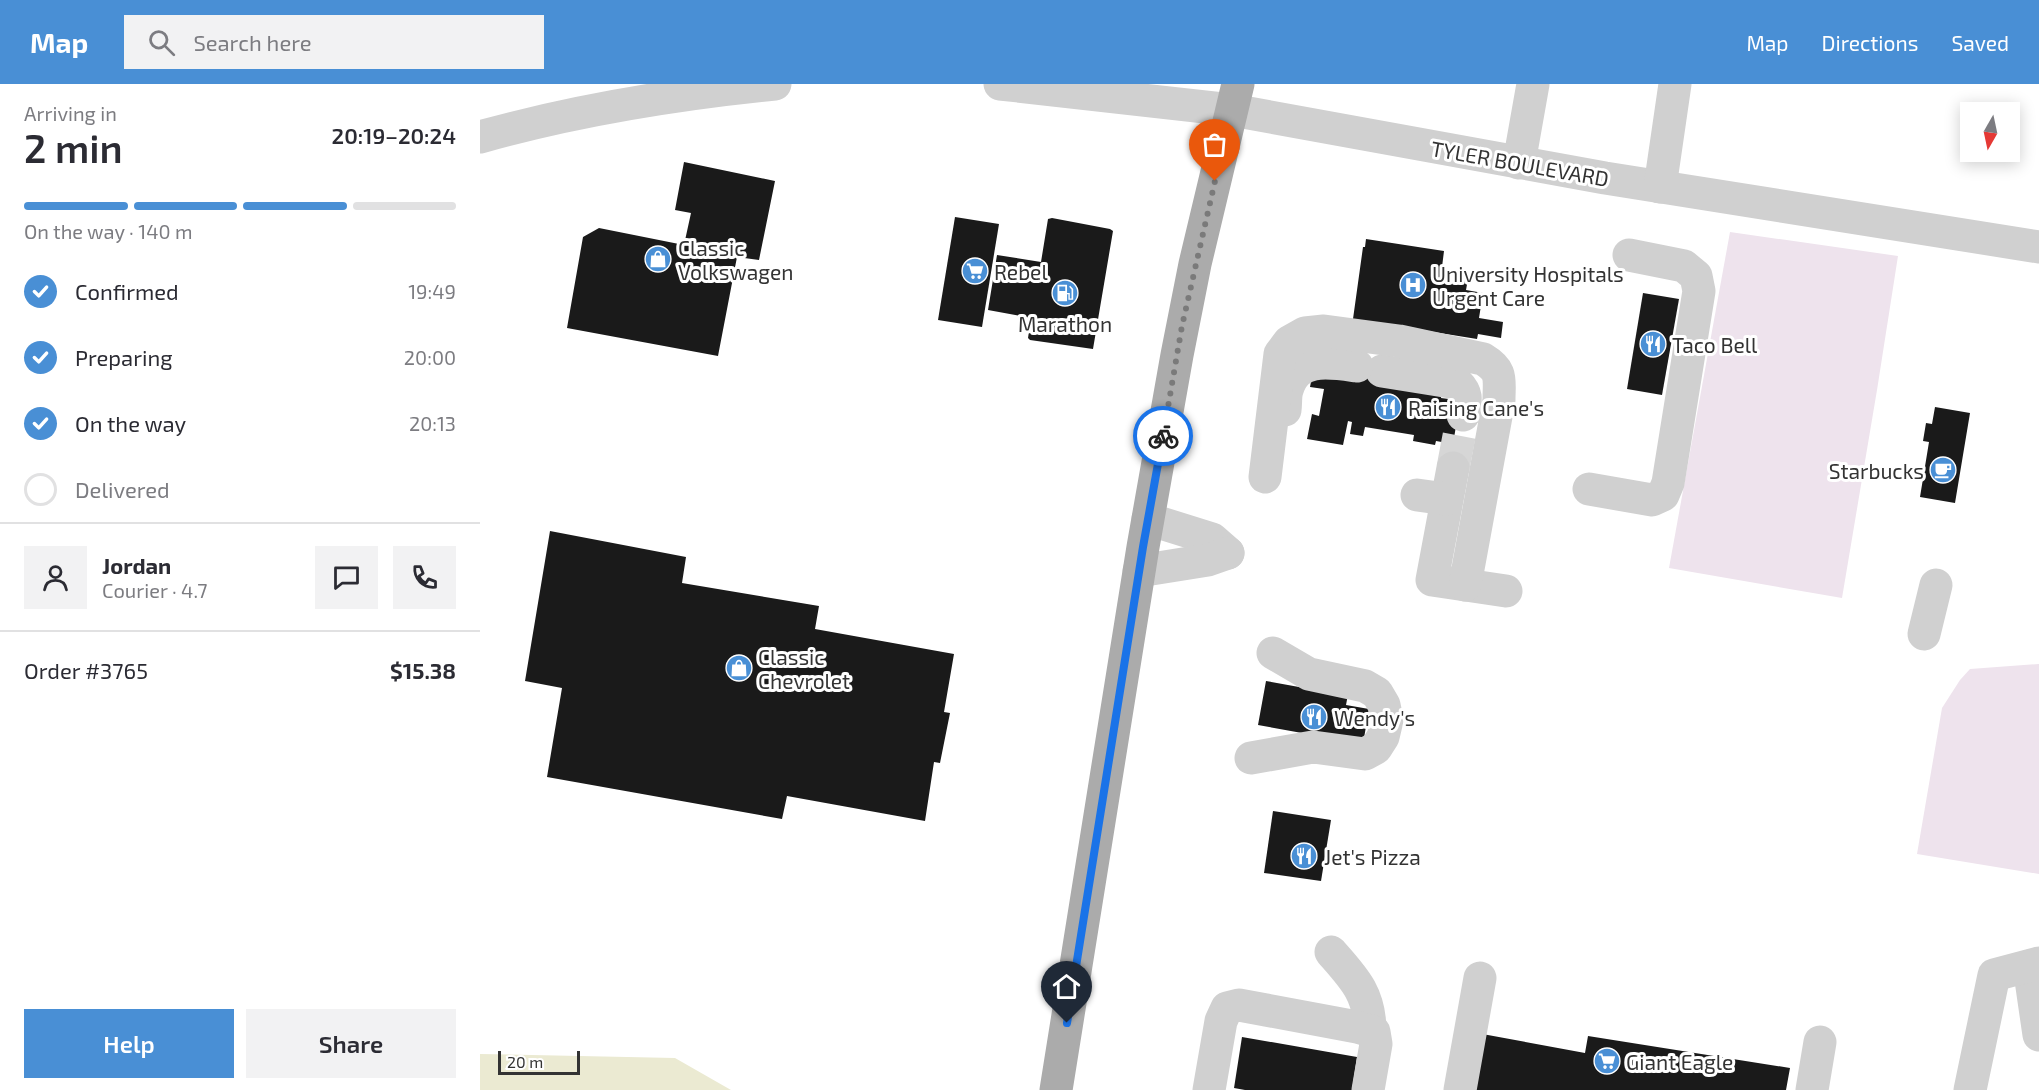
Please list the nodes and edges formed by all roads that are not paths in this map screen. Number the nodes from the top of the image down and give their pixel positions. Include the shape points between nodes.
1 (775, 84) edge
2 (1000, 84) edge
3 (1533, 84) edge
4 (1675, 84) edge
5 (1235, 97) edge
6 (480, 137) edge
7 (1519, 163) junction
8 (1660, 187) junction
9 (2039, 247) edge
10 (1629, 255) dead end
11 (1469, 416) tunnel mouth
12 (1589, 489) dead end
13 (1148, 519) junction
14 (1139, 571) junction
15 (1448, 583) junction
16 (1936, 585) dead end
17 (1506, 591) dead end
18 (1924, 634) dead end
19 (1273, 653) dead end
20 (1251, 758) dead end
21 (1331, 952) dead end
22 (2034, 964) edge
23 (1480, 978) dead end
24 (1370, 1030) junction
25 (2039, 1035) edge
26 (1820, 1042) dead end
27 (1056, 1090) edge
28 (1209, 1090) edge
29 (1368, 1090) edge
30 (1460, 1090) edge
31 (1812, 1090) edge
32 (1970, 1090) edge

1 - 6 street via 595,110
2 - 5 street, TYLER BOULEVARD
3 - 7 street
4 - 8 street
5 - 7 street, TYLER BOULEVARD
5 - 13 main road via 1182,326
7 - 8 street, TYLER BOULEVARD
8 - 9 street, TYLER BOULEVARD
10 - 12 street via 1684,266 1696,276 1699,291 1668,483 1663,495 1652,500
11 - 15 street via 1464,390 1457,383 1371,360 1306,365 1287,390 1272,478 1280,354 1289,342 1305,333 1324,331 1399,341 1483,359 1500,374 1499,400
13 - 14 main road
13 - 14 street via 1212,539 1228,553
14 - 27 main road
15 - 15 street via 1432,497 1459,469
15 - 17 street
16 - 18 street
19 - 20 street via 1309,674 1365,686 1377,693 1387,720 1376,748 1365,754 1313,747
21 - 24 street via 1356,980 1370,1012
22 - 25 street
22 - 32 street via 1994,975
23 - 30 street
24 - 28 street via 1239,1005 1227,1008 1221,1021
24 - 29 street via 1376,1044
26 - 31 street

